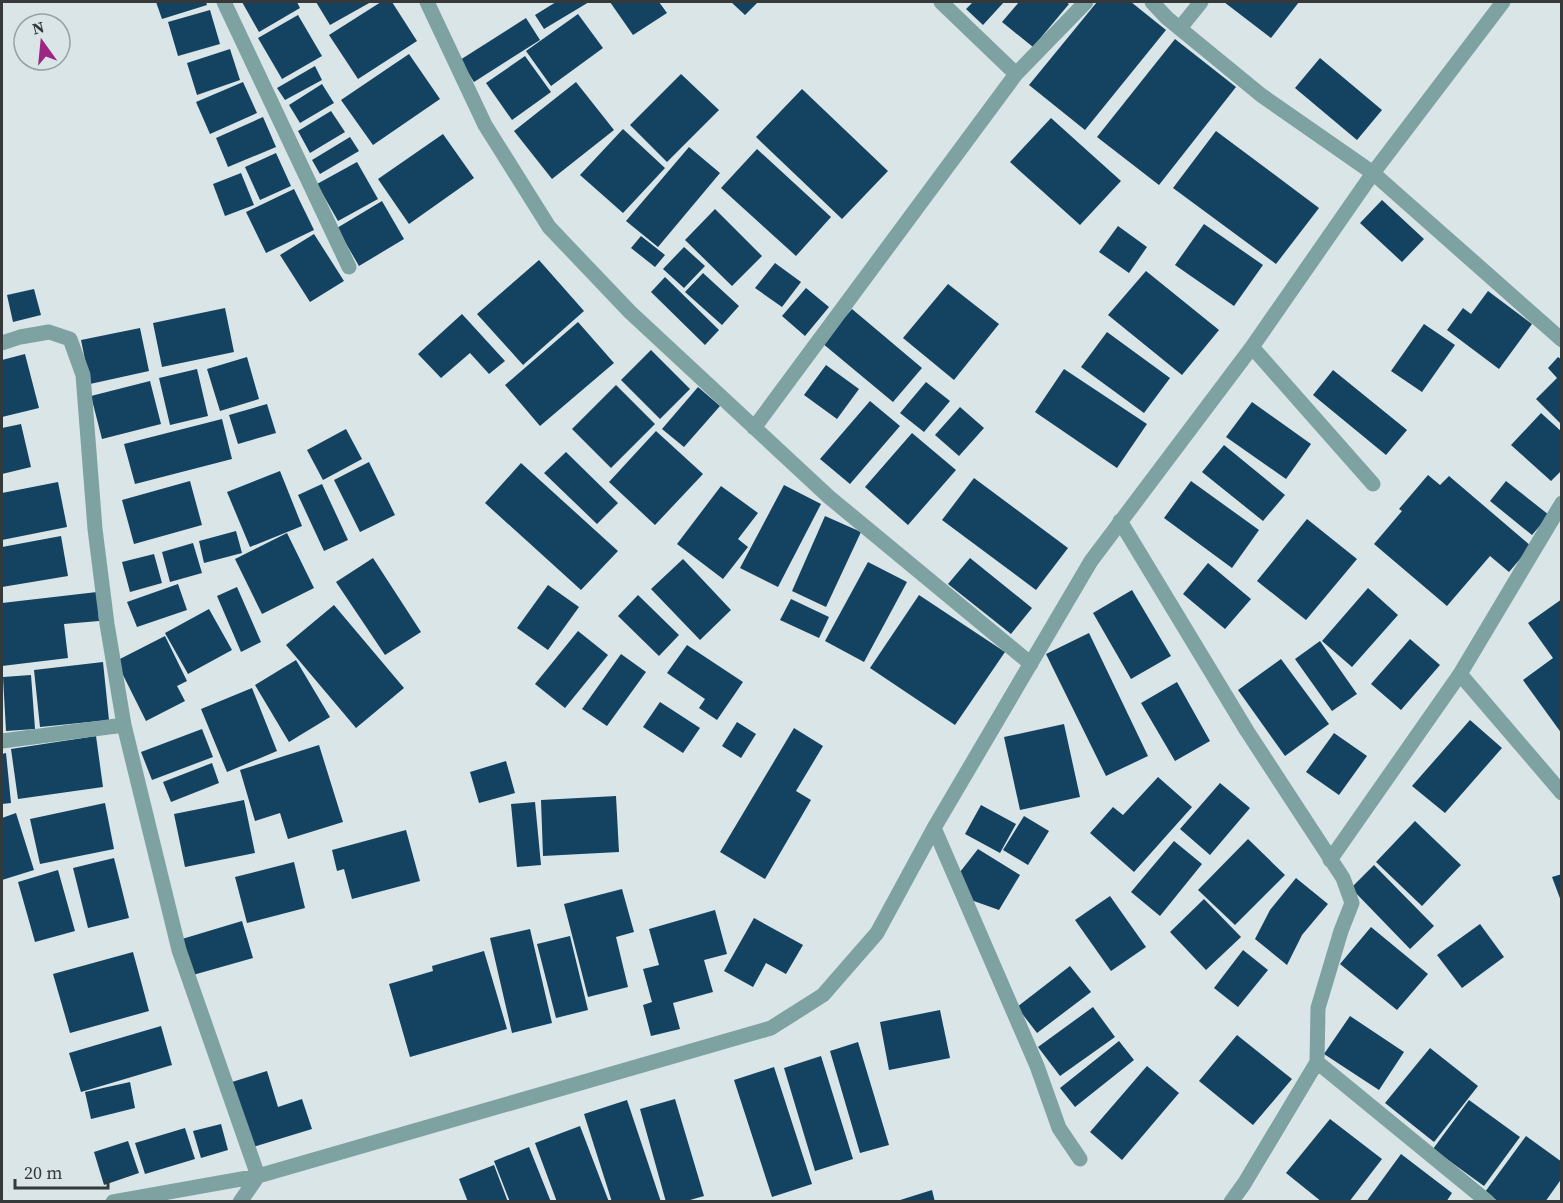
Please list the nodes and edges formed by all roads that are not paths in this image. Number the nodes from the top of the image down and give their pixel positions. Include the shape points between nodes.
1 (224, 2) edge
2 (427, 2) edge
3 (941, 2) edge
4 (1086, 2) edge
5 (1152, 2) edge
6 (1201, 2) edge
7 (1503, 2) edge
8 (1180, 28) junction
9 (1016, 74) junction
10 (1373, 173) junction
11 (349, 267) dead end
12 (1562, 340) edge
13 (2, 343) edge
14 (1252, 346) junction
15 (754, 428) junction
16 (1372, 484) dead end
17 (1562, 503) edge
18 (1120, 521) junction
19 (1031, 664) junction
20 (1460, 674) junction
21 (124, 725) junction
22 (2, 741) edge
23 (1562, 793) edge
24 (934, 828) junction
25 (1330, 860) junction
26 (1317, 1062) junction
27 (1080, 1159) dead end
28 (258, 1176) junction
29 (186, 1195) edge
30 (113, 1202) edge
31 (240, 1202) edge
32 (1231, 1202) edge
33 (1488, 1202) edge

1 - 11 street
2 - 15 street via 485,125 549,227 630,312
3 - 9 street
4 - 9 street
5 - 8 street
6 - 8 street
7 - 10 street
8 - 10 street via 1261,95
9 - 15 street
10 - 12 street
10 - 14 street
13 - 21 street via 49,332 70,339 83,375 95,529
14 - 16 street
14 - 18 street
15 - 19 street via 829,497
17 - 20 street
18 - 19 street via 1091,561
18 - 25 street
19 - 24 street
20 - 23 street
20 - 25 street
21 - 22 street
21 - 28 street via 179,950
24 - 27 street via 1037,1066 1059,1128
24 - 28 street via 877,933 823,995 771,1028
25 - 26 street via 1343,878 1352,903 1318,1008
26 - 32 street
26 - 33 street
28 - 29 street
28 - 31 street
29 - 30 street

